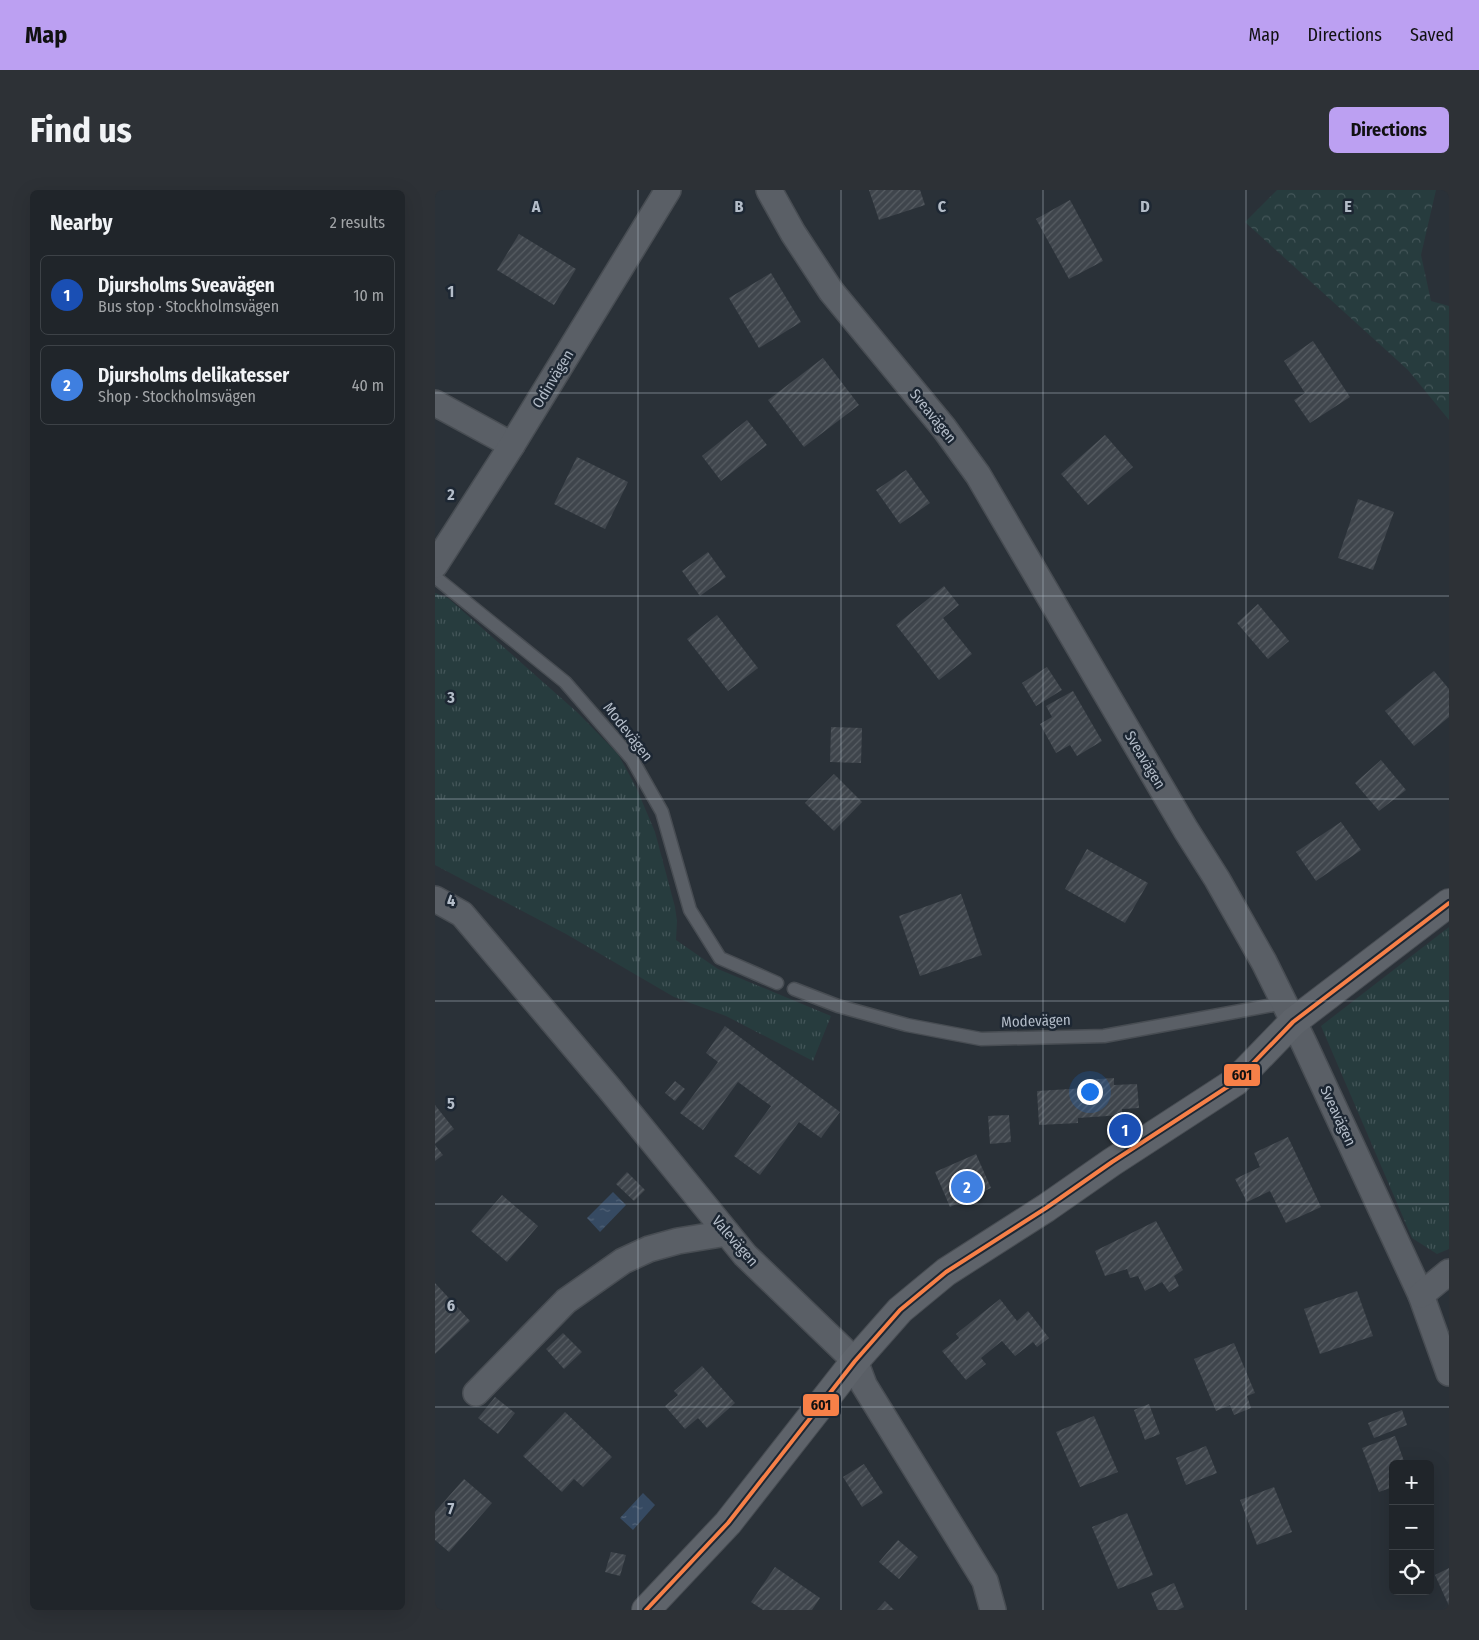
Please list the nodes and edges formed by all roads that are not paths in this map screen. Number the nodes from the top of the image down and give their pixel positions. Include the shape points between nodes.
1 (668, 190) edge
2 (769, 190) edge
3 (435, 404) edge
4 (512, 445) junction
5 (435, 566) edge
6 (435, 577) edge
7 (435, 899) edge
8 (1449, 903) edge
9 (777, 983) dead end
10 (794, 989) dead end
11 (1288, 1013) junction
12 (727, 1233) junction
13 (1449, 1272) edge
14 (1421, 1295) junction
15 (855, 1361) junction
16 (1449, 1373) edge
17 (476, 1393) dead end
18 (646, 1610) edge
19 (993, 1610) edge

1 - 4 street, Odinvägen
2 - 11 street, Sveavägen via 831,291 944,428 978,475 1217,880
3 - 4 street
4 - 5 street, Odinvägen
6 - 9 lane, Modevägen via 565,682 632,759 662,812 690,910 720,958
7 - 12 street, Valevägen via 462,914
8 - 11 street
10 - 11 lane, Modevägen via 838,1006 907,1025 981,1039 1104,1036
11 - 14 street, Sveavägen
11 - 15 street via 1235,1082 946,1272 900,1310
12 - 15 street, Valevägen via 745,1255
12 - 17 street via 678,1241 623,1261 566,1301
13 - 14 street
14 - 16 street, Sveavägen
15 - 18 street via 728,1523
15 - 19 street, Valevägen via 864,1385 985,1581

